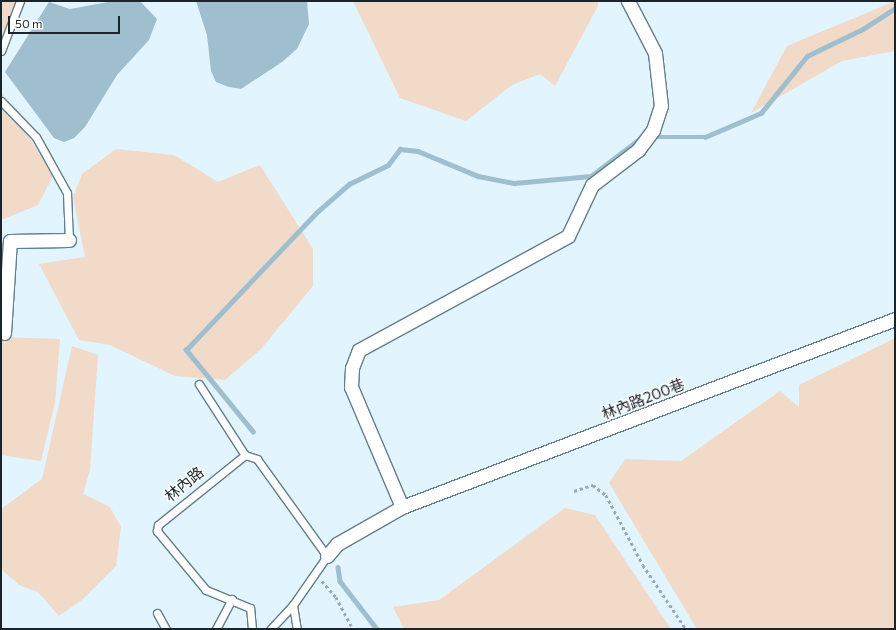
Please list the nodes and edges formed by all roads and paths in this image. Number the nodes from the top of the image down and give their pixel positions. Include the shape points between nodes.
1 (20, 1) edge
2 (628, 1) edge
3 (1, 51) edge
4 (1, 101) edge
5 (69, 240) joint
6 (895, 319) edge
7 (4, 333) dead end
8 (199, 384) dead end
9 (245, 455) junction
10 (574, 491) dead end
11 (402, 507) junction
12 (327, 556) junction
13 (315, 574) junction
14 (232, 599) junction
15 (293, 605) junction
16 (157, 613) dead end
17 (166, 629) edge
18 (216, 629) edge
19 (252, 629) edge
20 (271, 629) edge
21 (297, 629) edge
22 (353, 629) edge
23 (686, 629) edge

1 - 3 lane
2 - 11 street via 655,53 661,106 653,130 641,146 623,164 592,185 568,236 359,350 352,368 351,387
4 - 5 lane via 36,136 67,193
5 - 7 street via 10,241
6 - 11 street, 林內路200巷
8 - 9 lane
9 - 12 lane via 257,459
9 - 14 lane, 林內路 via 158,525 157,531 195,581 206,590
10 - 23 path via 593,485 606,495 643,565
11 - 12 street via 337,544
12 - 13 lane
13 - 15 lane
13 - 22 path via 336,597
14 - 18 lane
14 - 19 lane, 林內路 via 250,608
15 - 20 lane
15 - 21 lane
16 - 17 lane

